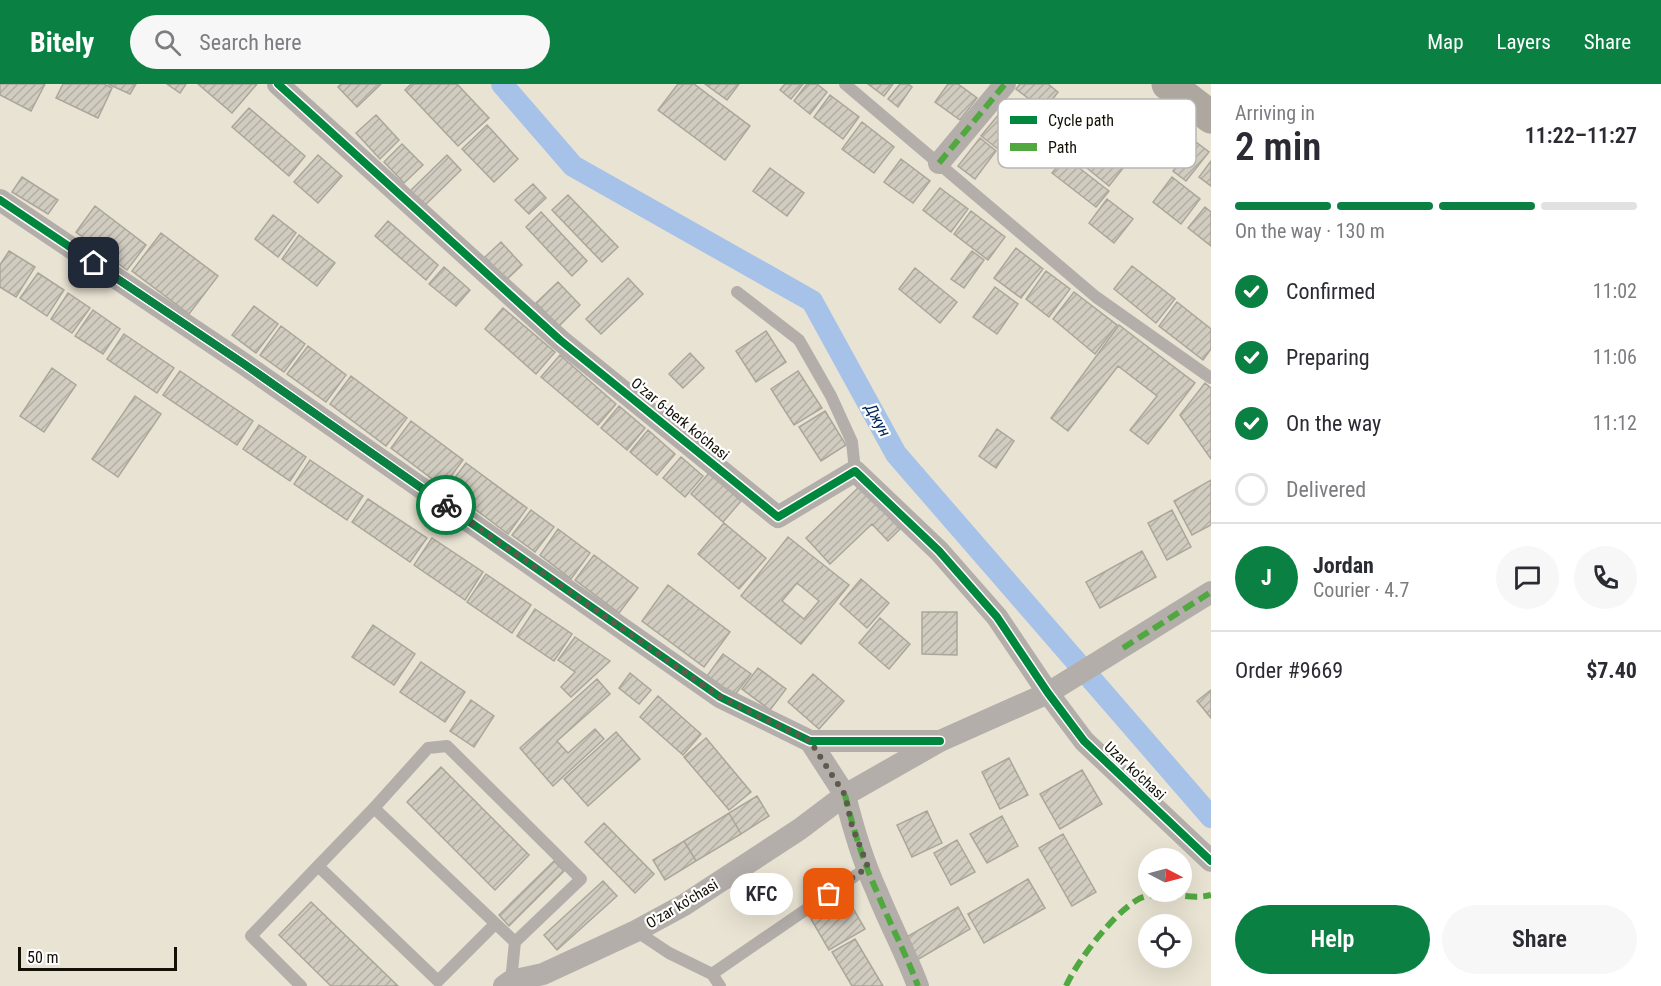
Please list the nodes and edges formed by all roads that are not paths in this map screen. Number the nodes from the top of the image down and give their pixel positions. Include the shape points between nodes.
1 (278, 84) edge
2 (845, 84) edge
3 (1005, 84) edge
4 (1168, 84) edge
5 (1188, 99) edge
6 (1196, 105) edge
7 (1211, 117) edge
8 (939, 164) junction
9 (0, 200) edge
10 (737, 292) dead end
11 (1211, 378) edge
12 (855, 471) junction
13 (1211, 592) edge
14 (1055, 689) junction
15 (810, 741) junction
16 (940, 741) junction
17 (845, 795) junction
18 (374, 808) junction
19 (1211, 861) edge
20 (318, 866) junction
21 (868, 867) junction
22 (495, 924) junction
23 (636, 932) junction
24 (515, 942) junction
25 (711, 974) junction
26 (436, 983) edge
27 (511, 985) edge
28 (301, 986) edge
29 (720, 986) edge
30 (918, 986) edge

1 - 12 street, O'zar 6-berk ko'chasi via 560,340 778,517
2 - 8 lane
3 - 8 street
4 - 5 main road
6 - 7 main road
8 - 11 lane via 1096,297
9 - 15 street via 244,364 720,697
10 - 12 lane via 799,340 852,442
12 - 14 street via 939,551
13 - 14 street
14 - 16 street
14 - 19 street, Uzar ko'chasi via 1084,741
15 - 16 street
15 - 17 street
16 - 17 street
17 - 21 street
17 - 23 street, O'zar ko'chasi via 694,899
18 - 20 lane
18 - 22 lane
18 - 24 lane via 428,748 447,746 463,760 581,879
20 - 26 lane
20 - 28 lane via 251,936
21 - 25 lane
21 - 30 street
22 - 24 lane
22 - 26 lane
23 - 25 lane
23 - 27 street, O'zar ko'chasi
24 - 27 lane
25 - 29 lane

